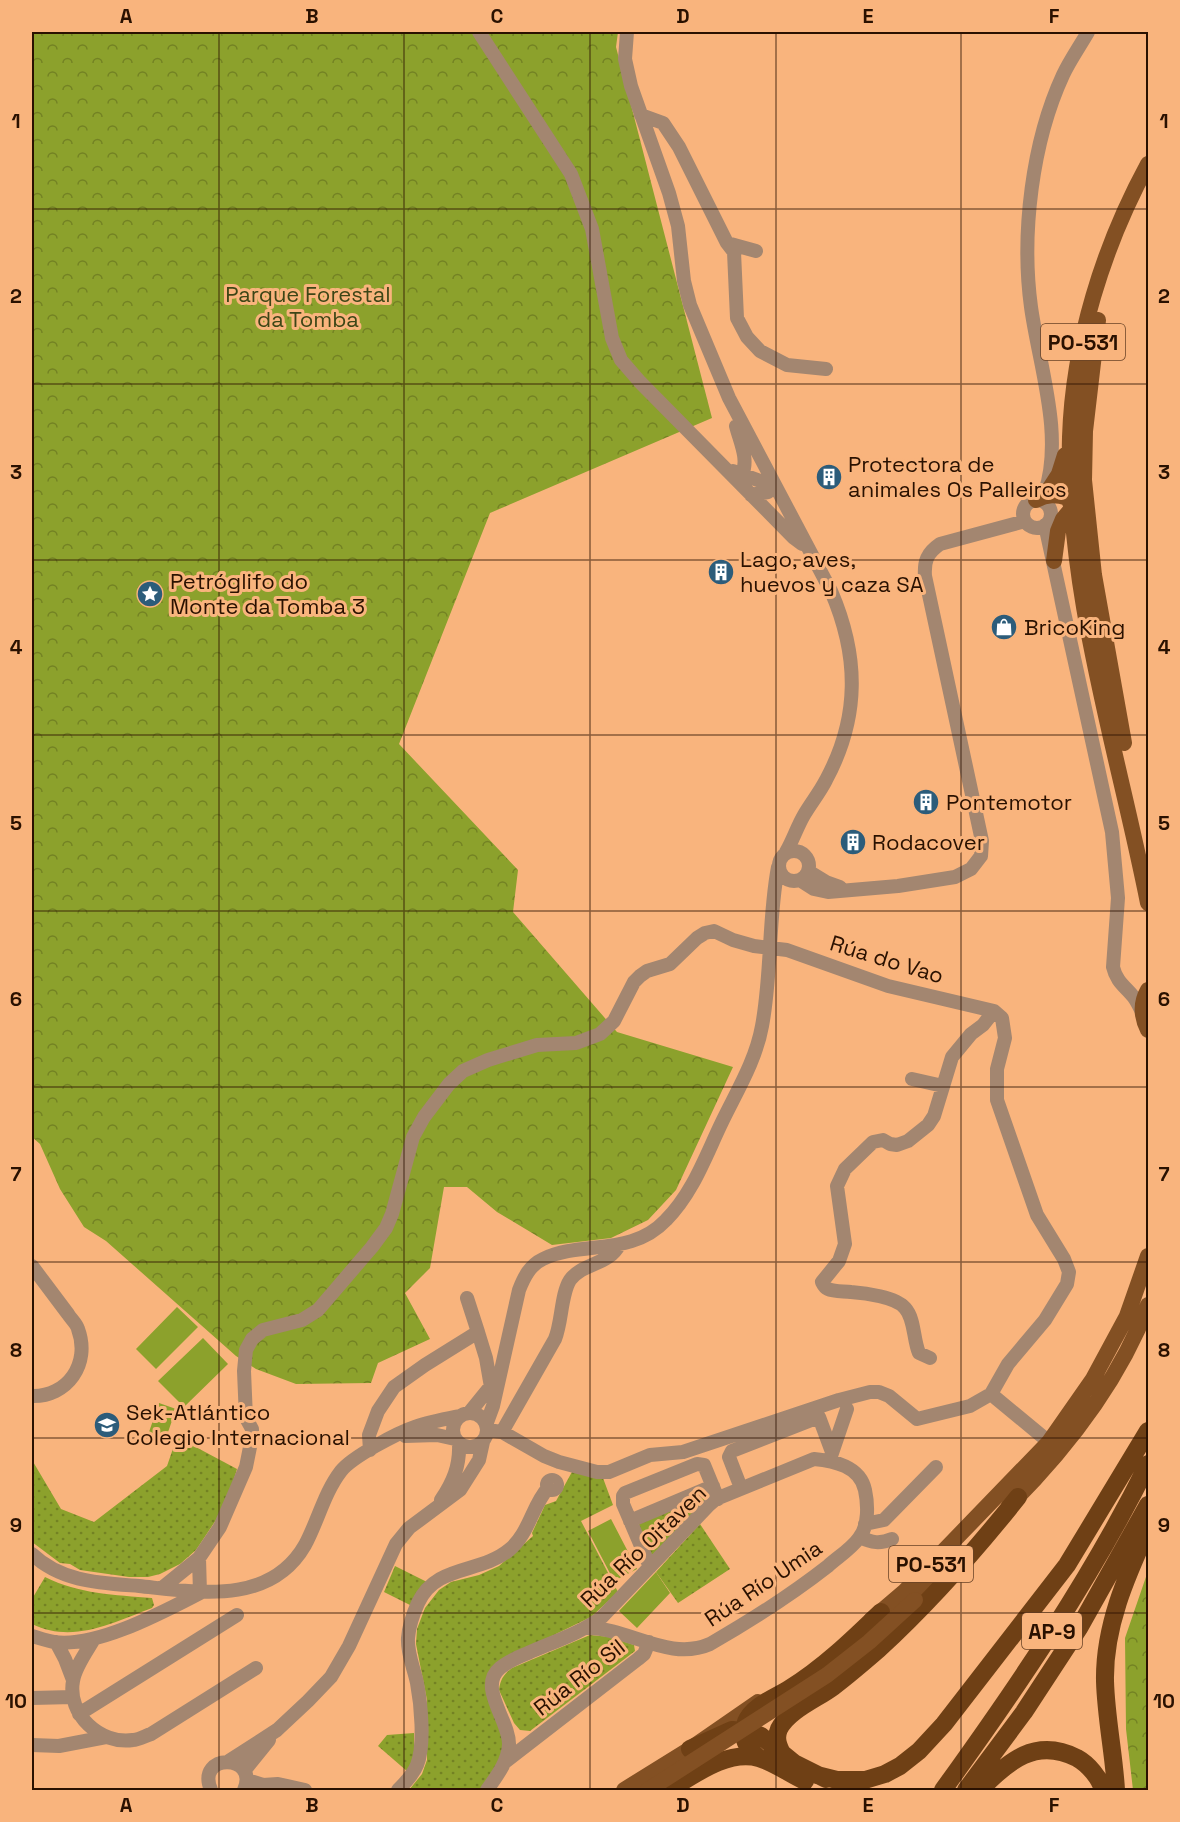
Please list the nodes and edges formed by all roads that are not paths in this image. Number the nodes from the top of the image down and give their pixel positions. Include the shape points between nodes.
1 (479, 32) edge
2 (627, 32) edge
3 (1088, 32) edge
4 (641, 115) junction
5 (1149, 164) edge
6 (1149, 182) edge
7 (727, 243) junction
8 (756, 251) dead end
9 (826, 369) dead end
10 (1090, 387) junction
11 (729, 398) junction
12 (1051, 423) junction
13 (1073, 429) junction
14 (726, 468) junction
15 (742, 475) junction
16 (774, 486) junction
17 (751, 495) junction
18 (1042, 497) junction
19 (1072, 508) junction
20 (1025, 521) junction
21 (1045, 525) junction
22 (808, 549) junction
23 (1054, 561) junction
24 (1147, 849) edge
25 (793, 852) junction
26 (778, 867) junction
27 (798, 877) junction
28 (774, 895) junction
29 (1149, 903) edge
30 (769, 947) junction
31 (1114, 971) junction
32 (1149, 989) edge
33 (994, 1011) junction
34 (1142, 1012) junction
35 (1149, 1030) edge
36 (912, 1079) dead end
37 (943, 1086) junction
38 (619, 1245) junction
39 (1149, 1256) edge
40 (32, 1266) edge
41 (467, 1298) dead end
42 (1149, 1305) edge
43 (478, 1332) junction
44 (930, 1358) dead end
45 (499, 1374) junction
46 (491, 1388) junction
47 (991, 1394) junction
48 (32, 1396) edge
49 (847, 1409) dead end
50 (464, 1415) junction
51 (1149, 1431) edge
52 (485, 1432) junction
53 (502, 1432) junction
54 (396, 1436) junction
55 (457, 1442) junction
56 (1049, 1442) junction
57 (370, 1450) junction
58 (831, 1456) junction
59 (1149, 1464) edge
60 (936, 1467) dead end
61 (548, 1488) dead end
62 (741, 1488) junction
63 (716, 1492) junction
64 (1018, 1497) junction
65 (1149, 1505) edge
66 (438, 1506) junction
67 (630, 1521) junction
68 (1149, 1528) edge
69 (863, 1531) junction
70 (892, 1539) dead end
71 (32, 1554) edge
72 (199, 1558) junction
73 (650, 1567) junction
74 (162, 1588) junction
75 (201, 1593) junction
76 (881, 1612) junction
77 (237, 1615) dead end
78 (588, 1628) junction
79 (32, 1636) edge
80 (94, 1639) junction
81 (56, 1642) junction
82 (649, 1642) junction
83 (256, 1668) dead end
84 (73, 1680) junction
85 (73, 1697) junction
86 (32, 1698) edge
87 (79, 1714) junction
88 (277, 1730) junction
89 (744, 1730) junction
90 (508, 1733) junction
91 (106, 1737) junction
92 (530, 1741) junction
93 (32, 1745) edge
94 (690, 1749) junction
95 (759, 1758) junction
96 (229, 1761) junction
97 (504, 1762) junction
98 (782, 1762) junction
99 (245, 1781) edge
100 (821, 1783) edge
101 (210, 1784) edge
102 (200, 1791) edge
103 (305, 1791) edge
104 (398, 1791) edge
105 (487, 1791) edge
106 (624, 1791) edge
107 (648, 1791) edge
108 (669, 1791) edge
109 (800, 1791) edge
110 (849, 1791) edge
111 (943, 1791) edge
112 (966, 1791) edge
113 (980, 1791) edge
114 (1102, 1791) edge
115 (1116, 1791) edge

1 - 14 street via 570,174 583,202 612,338 621,360
2 - 4 street via 625,59
3 - 12 street via 1063,76 1045,127 1035,171 1026,252 1030,307
4 - 7 street via 663,123
4 - 11 street via 678,226 690,305
5 - 13 main road, PO-531 via 1115,233 1096,288 1077,371
6 - 10 main road, PO-531 via 1106,283
7 - 8 street
7 - 9 street via 734,252 737,318 747,337 760,351 787,365
10 - 13 main road
10 - 24 main road, PO-531 via 1084,480 1094,575
11 - 15 street via 744,453
11 - 16 street
12 - 13 street
12 - 18 street via 1050,465
13 - 18 main road via 1059,474
13 - 19 main road, PO-531
14 - 15 street
14 - 17 street
15 - 16 street
16 - 17 street via 768,492
16 - 22 street
17 - 22 street
18 - 19 main road via 1068,498
18 - 20 street via 1024,507
18 - 21 street via 1050,509
19 - 23 main road via 1058,531
19 - 24 main road via 1128,786
19 - 29 main road, PO-531 via 1079,579
20 - 21 street via 1036,528
20 - 27 street via 940,544 929,551 924,564 981,856 971,869 955,877 898,886 851,890
21 - 23 street
22 - 25 street via 843,620 850,650 851,707 838,755 800,822
23 - 31 street via 1112,832 1118,898
25 - 26 street via 779,861
25 - 27 street via 808,860
26 - 27 street via 780,872
26 - 28 street
27 - 28 street
28 - 30 street
30 - 33 street, Rúa do Vao via 888,986
30 - 38 street via 758,1042 693,1181 665,1221 646,1236
30 - 72 street, Rúa do Vao via 733,940 714,931 705,933 670,964 640,976 614,1021 600,1034 576,1043 537,1045 488,1060 463,1071 449,1084 413,1137 392,1214 372,1247 318,1310 302,1320 263,1330 246,1350 246,1418 252,1429 246,1467 220,1527
31 - 32 street via 1129,986
31 - 34 street
32 - 34 main road
33 - 37 street via 952,1058
33 - 47 street via 1005,1028 997,1069 997,1100 1036,1215 1069,1272 1067,1284 1045,1320 1008,1364
34 - 35 main road
36 - 37 street
37 - 44 street via 928,1125 897,1145 883,1140 873,1142 844,1168 837,1186 844,1244 839,1261 822,1282 830,1290 897,1301 910,1314 919,1353
38 - 45 street via 557,1254 530,1268 519,1290
38 - 53 street via 606,1258 571,1279 555,1339
39 - 56 main road, PO-531 via 1127,1316 1093,1379
40 - 48 street via 78,1328 81,1348 79,1366 70,1382 57,1392
41 - 43 street
42 - 64 main road, PO-531 via 1081,1425
43 - 46 street
43 - 57 street via 394,1387 378,1411 369,1435
45 - 46 street
45 - 52 street
46 - 50 street
47 - 53 street via 970,1406 917,1419 889,1396 870,1392 683,1452 650,1455 609,1472 544,1456
47 - 56 street
49 - 58 street
50 - 52 street via 480,1417
50 - 54 street via 426,1423
50 - 55 street via 453,1425
51 - 100 highway via 1067,1565 919,1751 885,1774 865,1780
52 - 53 street
52 - 55 street via 472,1448
52 - 66 street via 470,1476 460,1490
54 - 55 street via 421,1434
54 - 57 street
55 - 66 street via 460,1457 455,1475
56 - 76 main road, PO-531
57 - 75 street via 342,1470 293,1562 275,1577 253,1586
58 - 62 street, Rúa Río Oitaven via 805,1462
58 - 62 street via 819,1417 732,1451 729,1457
58 - 69 street via 849,1467 864,1486 867,1505
59 - 111 highway, AP-9 via 1096,1559 1014,1690
60 - 69 street, Rúa Río Umia via 884,1520
61 - 104 street via 511,1549 482,1565 436,1580 419,1601 408,1640 419,1701 420,1754 411,1776
62 - 63 street, Rúa Río Oitaven
63 - 67 street
63 - 67 street via 704,1465 697,1464 626,1493 623,1504
63 - 73 street, Rúa Río Oitaven via 709,1505
64 - 98 highway via 920,1611 834,1687 783,1723 777,1738
64 - 107 main road, PO-531, bridge via 869,1642 827,1675
65 - 112 highway, AP-9 via 1079,1628
66 - 88 street via 409,1528 396,1544 331,1677
67 - 73 street
68 - 115 highway via 1118,1600 1107,1653 1105,1679
69 - 70 street via 870,1542
69 - 82 street, Rúa Río Umia via 809,1581 710,1644 685,1651
71 - 74 street via 61,1574 79,1579
72 - 74 street
72 - 75 street
73 - 78 street, Rúa Río Oitaven
74 - 75 street
75 - 80 street via 160,1614
76 - 89 highway via 837,1654 753,1712
76 - 94 main road, PO-531 via 783,1686
77 - 87 street
78 - 82 street, Rúa Río Umia
78 - 90 street, Rúa Río Sil via 497,1669 492,1698
79 - 81 street
80 - 81 street
80 - 84 street
81 - 84 street
82 - 92 street, Rúa Río Sil via 638,1659
83 - 91 street via 151,1734 134,1740
84 - 85 street
85 - 86 street
85 - 87 street
87 - 91 street
88 - 96 street
88 - 99 street
89 - 94 highway via 723,1732
89 - 95 highway via 746,1746
89 - 98 highway via 761,1736
90 - 92 street, Rúa Río Sil via 514,1739
90 - 97 street, Rúa Río Sil
91 - 93 street via 59,1746
92 - 97 street, Rúa Río Sil
94 - 106 main road, PO-531
95 - 98 highway
95 - 108 highway via 729,1759
96 - 99 street via 240,1766
96 - 101 street via 210,1772
97 - 105 street, Rúa Río Sil
98 - 100 highway
98 - 109 highway
99 - 103 street
100 - 110 highway
101 - 102 street
113 - 114 highway via 1014,1760 1034,1751 1054,1750 1082,1761

